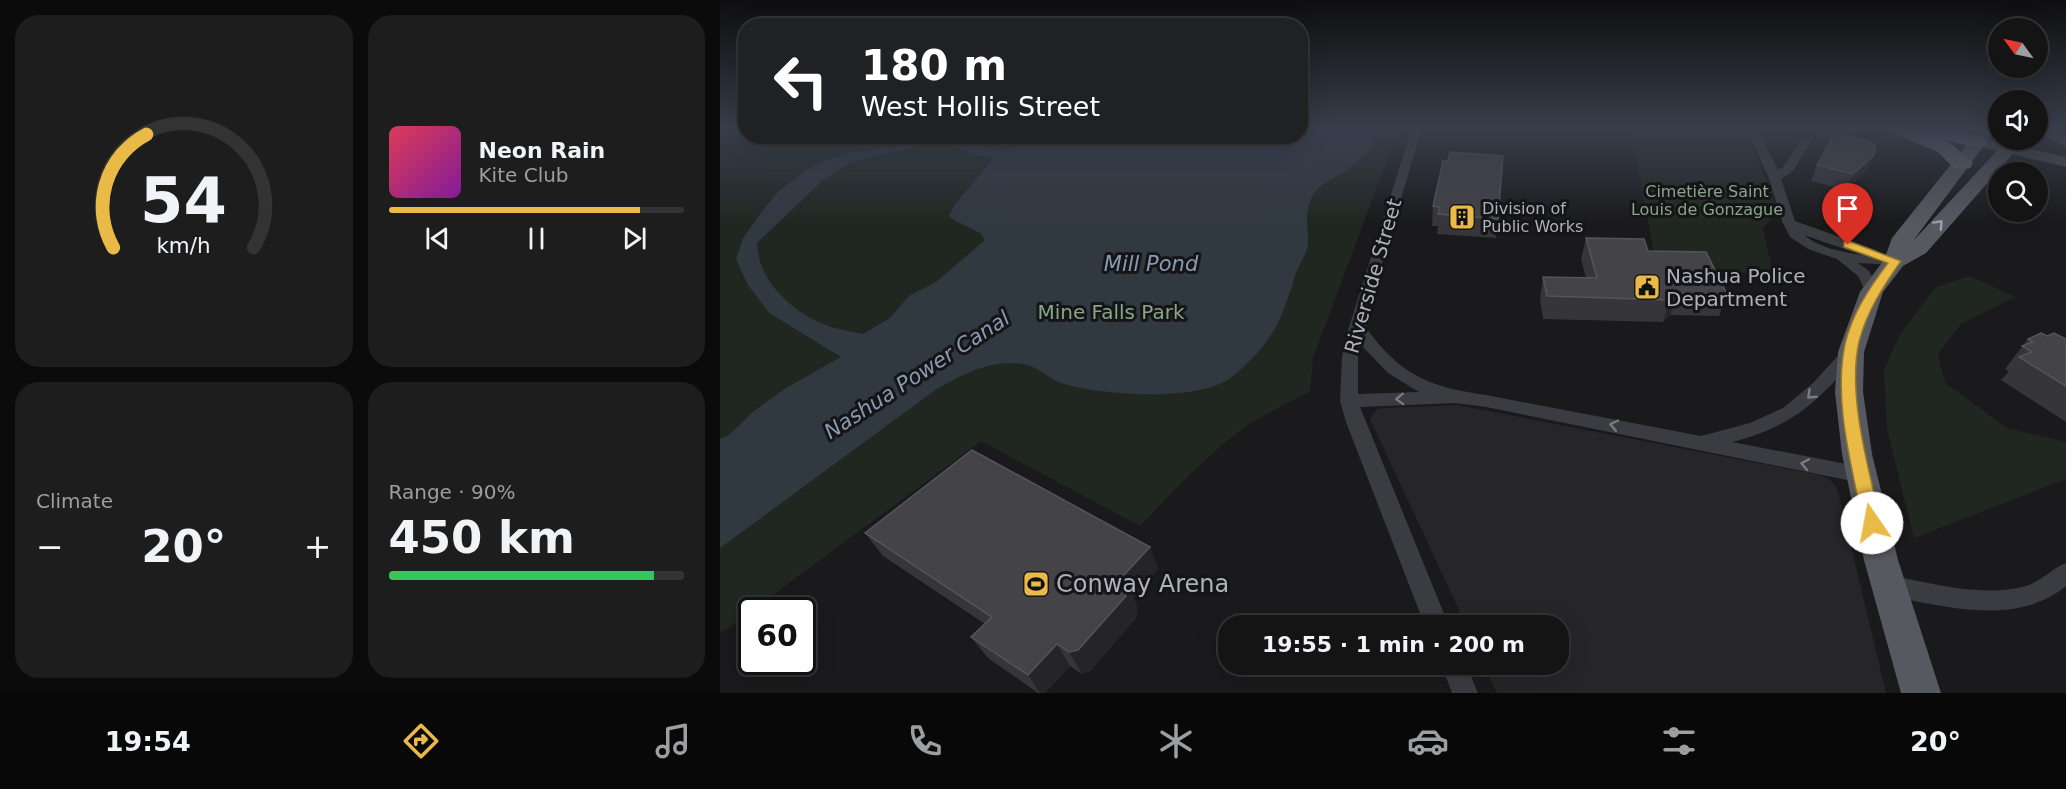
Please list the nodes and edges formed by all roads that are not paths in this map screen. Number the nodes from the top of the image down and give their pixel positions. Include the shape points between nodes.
1 (1407, 160) edge
2 (1767, 160) edge
3 (1794, 160) edge
4 (1959, 160) edge
5 (1967, 160) edge
6 (1985, 160) edge
7 (1962, 163) junction
8 (1775, 177) junction
9 (1789, 219) junction
10 (1832, 253) junction
11 (1895, 261) junction
12 (1872, 292) junction
13 (1357, 327) junction
14 (1851, 352) junction
15 (1455, 397) junction
16 (1349, 401) junction
17 (1697, 442) junction
18 (1862, 475) junction
19 (2063, 580) edge
20 (1888, 585) junction
21 (1433, 615) edge
22 (1458, 675) edge
23 (1465, 693) edge
24 (1921, 693) edge

1 - 13 street, Riverside Street
2 - 8 street
3 - 8 street
4 - 7 highway
5 - 7 main road
11 -> 6 main road via 1917,248
7 - 11 main road via 1903,238
8 - 9 street
9 - 10 street via 1799,239
9 - 11 street via 1809,232
10 - 11 street via 1868,261
10 - 12 street via 1864,274
11 - 12 main road
12 - 14 main road
13 - 15 street via 1376,354 1400,375
13 - 16 street, Riverside Street via 1348,376
14 -> 17 street via 1817,390 1780,420
14 - 18 main road via 1850,412
15 -> 16 street
17 -> 15 street
16 - 21 street, Riverside Street
18 -> 17 street
18 - 20 main road
19 - 20 street via 2029,596 1985,601
20 - 24 main road
22 - 23 street

